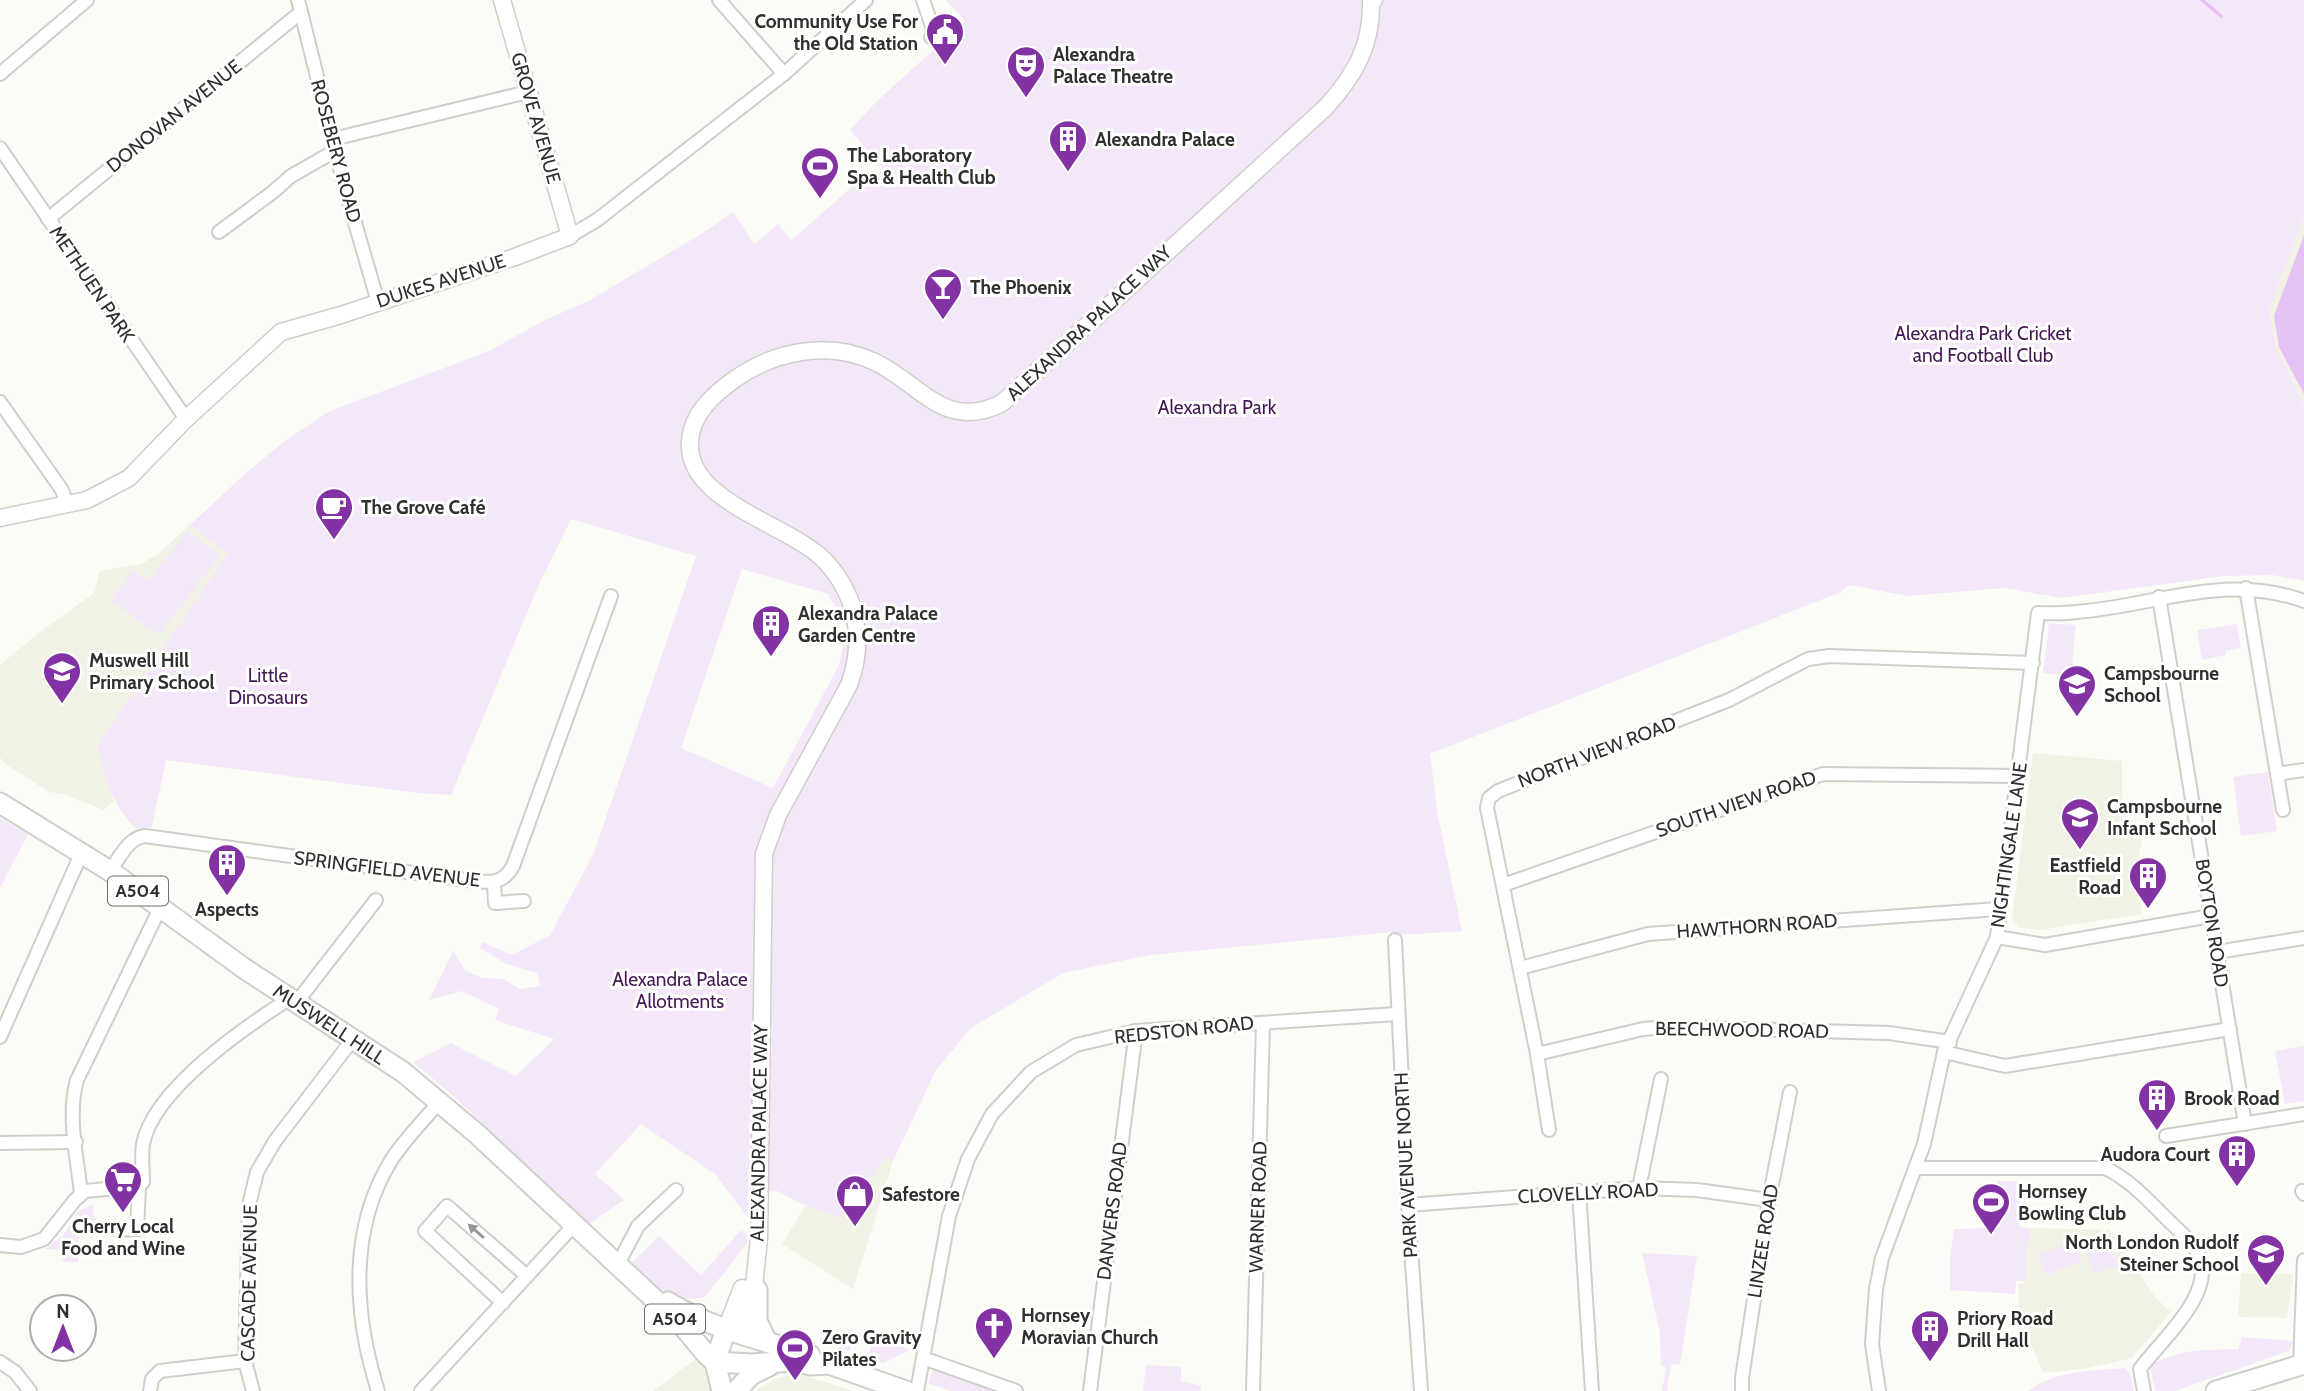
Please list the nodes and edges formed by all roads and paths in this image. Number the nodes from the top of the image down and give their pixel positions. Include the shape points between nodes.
1 (88, 0) edge
2 (502, 0) edge
3 (719, 0) edge
4 (866, 0) edge
5 (923, 0) edge
6 (1374, 0) edge
7 (299, 6) edge
8 (931, 37) dead end
9 (2, 68) edge
10 (784, 74) junction
11 (527, 92) junction
12 (334, 145) junction
13 (0, 148) edge
14 (48, 219) junction
15 (219, 232) dead end
16 (570, 236) junction
17 (377, 302) junction
18 (0, 402) edge
19 (186, 419) junction
20 (68, 505) junction
21 (0, 518) edge
22 (2246, 588) junction
23 (611, 596) dead end
24 (2159, 597) junction
25 (2304, 601) edge
26 (2033, 663) junction
27 (2304, 770) edge
28 (2277, 774) junction
29 (2018, 776) junction
30 (0, 803) edge
31 (2283, 810) dead end
32 (82, 852) junction
33 (110, 871) junction
34 (494, 883) junction
35 (1503, 885) junction
36 (376, 900) dead end
37 (524, 901) dead end
38 (160, 908) junction
39 (1998, 909) junction
40 (2211, 916) junction
41 (1997, 937) junction
42 (2304, 938) edge
43 (1395, 940) dead end
44 (2217, 952) junction
45 (1520, 968) junction
46 (293, 1001) junction
47 (1397, 1014) junction
48 (1263, 1023) junction
49 (2230, 1029) junction
50 (1136, 1031) junction
51 (0, 1037) edge
52 (353, 1039) junction
53 (1947, 1047) junction
54 (1537, 1054) junction
55 (1661, 1079) dead end
56 (1790, 1092) dead end
57 (440, 1101) junction
58 (2304, 1114) edge
59 (2245, 1124) junction
60 (1549, 1130) dead end
61 (2166, 1136) dead end
62 (76, 1142) junction
63 (0, 1143) edge
64 (1916, 1168) junction
65 (139, 1186) junction
66 (1639, 1188) junction
67 (676, 1190) dead end
68 (1578, 1191) junction
69 (81, 1193) junction
70 (1769, 1200) junction
71 (1408, 1205) junction
72 (573, 1225) junction
73 (108, 1228) dead end
74 (0, 1245) edge
75 (2304, 1260) edge
76 (755, 1261) junction
77 (617, 1266) junction
78 (527, 1276) junction
79 (632, 1279) junction
80 (754, 1286) junction
81 (503, 1303) junction
82 (767, 1342) junction
83 (727, 1348) junction
84 (923, 1358) junction
85 (245, 1361) junction
86 (783, 1361) junction
87 (0, 1362) edge
88 (829, 1364) junction
89 (2302, 1365) edge
90 (2229, 1389) edge
91 (30, 1391) edge
92 (150, 1391) edge
93 (253, 1391) edge
94 (378, 1391) edge
95 (421, 1391) edge
96 (722, 1391) edge
97 (734, 1391) edge
98 (906, 1391) edge
99 (917, 1391) edge
100 (1016, 1391) edge
101 (1090, 1391) edge
102 (1252, 1391) edge
103 (1421, 1391) edge
104 (1592, 1391) edge
105 (1742, 1391) edge
106 (1879, 1391) edge
107 (2144, 1391) edge

1 - 9 street
2 - 11 street, GROVE AVENUE
3 - 10 street
4 - 10 street, DUKES AVENUE
5 - 8 street via 934,32
6 - 76 street, ALEXANDRA PALACE WAY via 1360,62 1332,99 1002,403 990,409 956,412 940,407 875,362 821,350 789,354 754,366 713,396 697,417 690,449 699,475 723,496 826,561 848,596 859,635 849,685 772,827 764,854 761,1209
7 - 12 street, ROSEBERY ROAD
7 - 14 street, DONOVAN AVENUE
10 - 16 street, DUKES AVENUE via 597,220
11 - 12 street
11 - 16 street, GROVE AVENUE
12 - 15 street
12 - 17 street, ROSEBERY ROAD
13 - 14 street, METHUEN PARK
14 - 19 street, METHUEN PARK
16 - 17 street, DUKES AVENUE
17 - 19 street, DUKES AVENUE via 281,331
18 - 20 street
19 - 20 street, DUKES AVENUE via 129,478
20 - 21 street, DUKES AVENUE
22 - 24 street
22 - 25 street
22 - 28 street
23 - 34 street, SPRINGFIELD AVENUE via 513,866
24 - 26 street, NIGHTINGALE LANE via 2084,611 2038,613
24 - 40 street, BOYTON ROAD
26 - 29 street, NIGHTINGALE LANE
26 - 35 street, NORTH VIEW ROAD via 1808,659 1729,700 1498,791 1487,808
27 - 28 street
28 - 31 street
29 - 35 street, SOUTH VIEW ROAD via 1823,774
29 - 39 street, NIGHTINGALE LANE
30 - 32 main road, MUSWELL HILL / A504
32 - 33 main road, MUSWELL HILL / A504
32 - 51 street
33 - 34 street, SPRINGFIELD AVENUE via 130,842 145,836
33 - 38 main road, MUSWELL HILL / A504
34 - 37 street via 495,903
35 - 45 street, NORTH VIEW ROAD
36 - 46 street
38 - 46 main road, MUSWELL HILL / A504
38 - 62 street via 77,1080
39 - 41 street, NIGHTINGALE LANE
39 - 45 street, HAWTHORN ROAD via 1648,934
40 - 41 street via 2045,944
40 - 44 street, BOYTON ROAD
41 - 53 street, NIGHTINGALE LANE
42 - 44 street
43 - 47 street, PARK AVENUE NORTH
44 - 49 street, BOYTON ROAD
45 - 54 street, NORTH VIEW ROAD
46 - 52 main road, MUSWELL HILL / A504
46 - 65 street via 231,1038 170,1095 152,1119 143,1144 143,1182
47 - 48 street, REDSTON ROAD
47 - 71 street, PARK AVENUE NORTH
48 - 50 street, REDSTON ROAD
48 - 102 street, WARNER ROAD
49 - 53 street via 2005,1066
49 - 59 street, BOYTON ROAD
50 - 84 street, REDSTON ROAD via 1076,1045 1031,1072 992,1114 968,1159 949,1216
50 - 101 street, DANVERS ROAD
52 - 57 main road, MUSWELL HILL / A504
52 - 85 street, CASCADE AVENUE via 275,1141 257,1172 249,1205
53 - 54 street, BEECHWOOD ROAD via 1889,1033 1668,1027
53 - 64 street, NIGHTINGALE LANE
54 - 60 street, NORTH VIEW ROAD
55 - 66 street
56 - 70 street, LINZEE ROAD
57 - 72 main road, MUSWELL HILL / A504
57 - 94 street via 393,1158 374,1193 362,1233 358,1295 366,1355
58 - 59 street
59 - 61 street
62 - 63 street
62 - 69 street
64 - 106 street, NIGHTINGALE LANE via 1882,1258 1876,1289 1872,1344
64 - 107 street via 2105,1168 2154,1205 2191,1242 2203,1271 2200,1289 2188,1311 2140,1369
65 - 69 street
65 - 73 street via 137,1230
66 - 68 street, CLOVELLY ROAD
66 - 70 street, CLOVELLY ROAD
67 - 77 street via 638,1227
68 - 71 street, CLOVELLY ROAD
68 - 104 street
69 - 74 street via 44,1239 21,1247
70 - 105 street, LINZEE ROAD
71 - 103 street, PARK AVENUE NORTH
72 - 77 main road, MUSWELL HILL / A504
72 - 78 street
75 - 89 street
76 - 80 street, ALEXANDRA PALACE WAY
76 - 83 street, ALEXANDRA PALACE WAY via 748,1270
77 - 79 main road, MUSWELL HILL / A504
78 - 81 street
78 -> 81 street via 447,1206 425,1231
79 - 83 main road, MUSWELL HILL / A504 via 685,1312
79 - 83 main road, MUSWELL HILL / A504 via 681,1324
80 - 82 main road via 757,1321
80 - 83 street, ALEXANDRA PALACE WAY
81 - 95 street
82 - 83 main road, MUSWELL HILL / A504
82 - 88 main road, MUSWELL HILL / A504
83 - 86 main road, A504 via 752,1364
83 - 96 main road
83 - 97 main road
84 - 99 street, REDSTON ROAD
84 - 100 street
85 - 92 street via 160,1371 152,1379
85 - 93 street, CASCADE AVENUE
86 - 88 main road, A504
86 - 97 main road via 751,1375
87 - 91 street
88 - 98 main road, A504
89 - 90 main road

